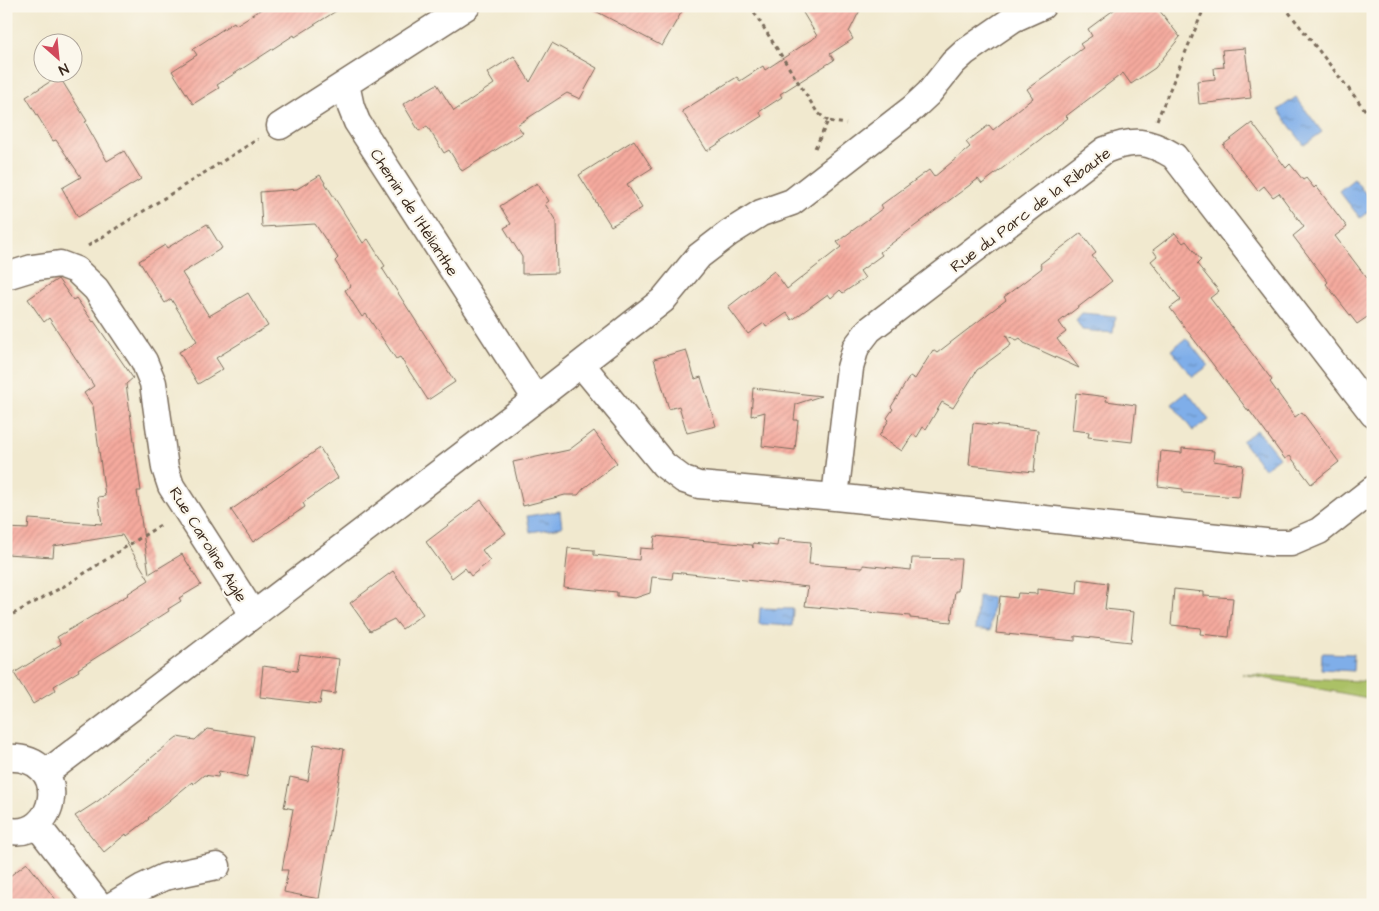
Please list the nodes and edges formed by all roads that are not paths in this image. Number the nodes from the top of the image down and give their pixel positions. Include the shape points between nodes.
1 (467, 6) edge
2 (1042, 6) edge
3 (346, 84) junction
4 (280, 126) road end
5 (6, 276) edge
6 (581, 364) junction
7 (536, 399) junction
8 (1373, 414) edge
9 (1373, 489) edge
10 (835, 497) junction
11 (253, 614) junction
12 (6, 758) edge
13 (46, 773) junction
14 (37, 825) junction
15 (6, 830) edge
16 (217, 866) dead end
17 (99, 905) edge
18 (114, 905) edge

1 - 3 street
2 - 6 street via 1014,19 965,52 913,108 792,202 761,213 699,256 663,300
3 - 4 street
3 - 7 street, Chemin de l'Hélianthe via 357,122
5 - 11 street, Rue Caroline Aigle via 60,264 76,270 96,289 144,361 153,383 165,468 171,486
6 - 7 street
6 - 10 street via 664,464 684,480 699,485
7 - 11 street
8 - 10 street, Rue du Parc de la Ribaute via 1174,156 1159,146 1141,142 1122,143 1105,150 869,330 856,347 850,368
9 - 10 street via 1319,531 1291,543
11 - 13 street
12 - 13 street via 28,760
13 - 14 street via 52,800 47,814
14 - 15 street via 24,831
14 - 17 street
16 - 18 street via 164,878

